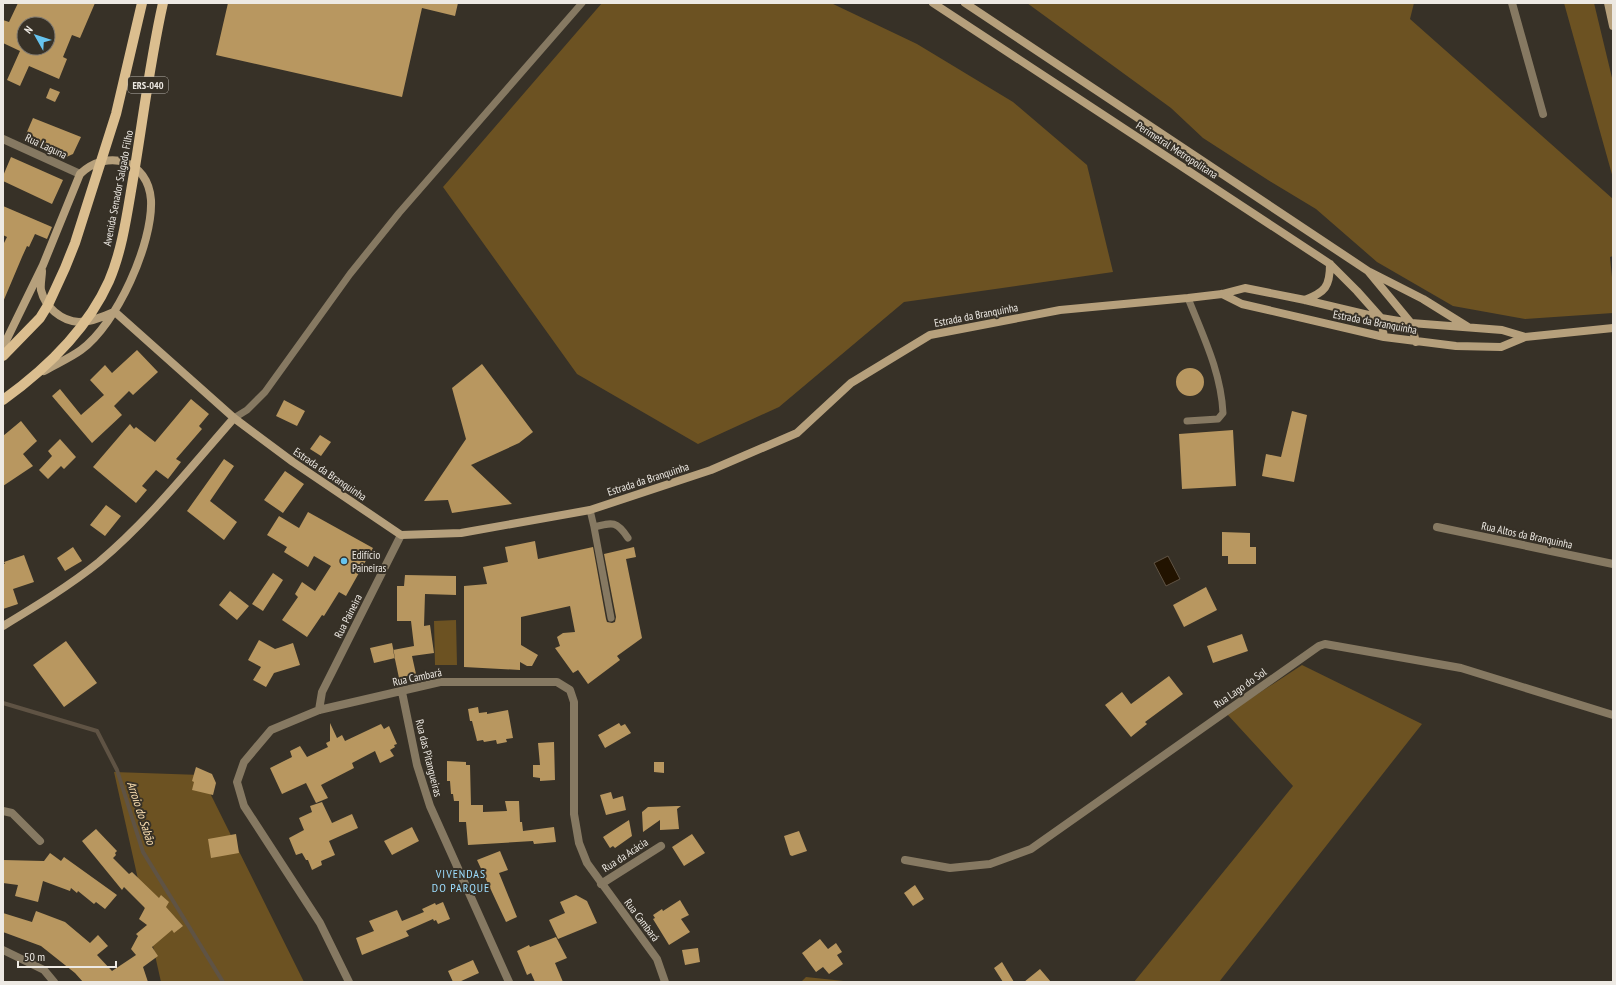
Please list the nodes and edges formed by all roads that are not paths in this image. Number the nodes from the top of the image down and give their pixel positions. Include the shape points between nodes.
1 (142, 3) edge
2 (163, 3) edge
3 (582, 3) edge
4 (933, 3) edge
5 (965, 3) edge
6 (1512, 3) edge
7 (1608, 3) edge
8 (1613, 26) edge
9 (1543, 114) dead end
10 (3, 139) edge
11 (101, 162) junction
12 (135, 167) junction
13 (80, 174) junction
14 (1330, 264) junction
15 (43, 265) junction
16 (1368, 271) junction
17 (1222, 294) junction
18 (1188, 298) junction
19 (1305, 300) junction
20 (48, 305) junction
21 (115, 312) junction
22 (1381, 318) junction
23 (84, 321) junction
24 (1411, 323) junction
25 (1471, 328) junction
26 (1613, 328) edge
27 (1594, 330) junction
28 (1613, 334) edge
29 (1384, 337) junction
30 (1525, 337) junction
31 (1416, 342) junction
32 (3, 347) edge
33 (3, 356) edge
34 (34, 375) junction
35 (3, 400) edge
36 (234, 418) junction
37 (1187, 421) dead end
38 (590, 510) junction
39 (594, 527) junction
40 (1437, 527) dead end
41 (401, 535) junction
42 (628, 538) dead end
43 (1613, 564) edge
44 (611, 618) dead end
45 (3, 626) edge
46 (402, 692) junction
47 (319, 710) junction
48 (1613, 714) edge
49 (3, 811) edge
50 (40, 841) dead end
51 (661, 846) dead end
52 (905, 860) dead end
53 (602, 884) junction
54 (3, 950) edge
55 (54, 982) edge
56 (349, 982) edge
57 (509, 982) edge
58 (665, 982) edge

1 - 11 main road, Avenida Senador Salgado Filho / ERS-040 via 116,114
2 - 12 main road, Avenida Senador Salgado Filho / ERS-040
3 - 36 lane via 399,213 350,274 265,392 247,410
4 - 14 main road, Perimetral Metropolitana
5 - 16 main road, Perimetral Metropolitana
6 - 9 street
7 - 8 main road
10 - 13 street, Rua Laguna
11 - 12 main road via 122,160
11 - 13 main road via 91,165
11 - 20 main road, Avenida Senador Salgado Filho / ERS-040 via 75,244
12 - 21 main road, Avenida Senador Salgado Filho via 144,178 150,197 149,226 138,261
12 - 23 main road, Avenida Senador Salgado Filho / ERS-040 via 122,241 114,269 102,294
13 - 15 main road
14 - 19 main road via 1329,281 1325,288 1320,294
14 - 22 main road, Perimetral Metropolitana
15 - 20 main road via 42,291
15 - 32 main road
16 - 24 main road, Perimetral Metropolitana
16 - 25 main road via 1423,299
17 - 18 main road, Estrada da Branquinha
17 - 19 main road, Estrada da Branquinha via 1245,288
17 - 29 main road, Estrada da Branquinha via 1242,304
18 - 37 lane via 1216,370 1223,413 1218,418
18 - 38 main road, Estrada da Branquinha via 1060,310 930,334 851,383 797,434 711,470
19 - 22 main road, Estrada da Branquinha
20 - 23 main road via 62,317 72,321
20 - 33 main road, Avenida Senador Salgado Filho / ERS-040 via 40,318
21 - 23 main road
21 - 34 main road, Avenida Senador Salgado Filho via 99,333 81,350
21 - 36 main road, Estrada da Branquinha
22 - 24 main road, Estrada da Branquinha
22 - 29 main road
23 - 34 main road, Avenida Senador Salgado Filho / ERS-040 via 70,341
24 - 25 main road, Estrada da Branquinha
24 - 31 main road
25 - 30 main road, Estrada da Branquinha via 1502,330
26 - 27 main road, Estrada da Branquinha
27 - 28 main road
27 - 30 main road, Estrada da Branquinha
29 - 31 main road, Estrada da Branquinha
30 - 31 main road, Estrada da Branquinha via 1500,347
34 - 35 main road, Avenida Senador Salgado Filho / ERS-040
36 - 41 main road, Estrada da Branquinha via 293,462
36 - 45 main road via 136,527 99,562 52,597
38 - 39 lane
38 - 41 main road, Estrada da Branquinha via 461,533
39 - 42 lane via 616,524
39 - 44 lane
40 - 43 street, Rua Altos da Branquinha
41 - 47 street, Rua Paineira via 322,692
46 - 47 street, Rua Cambará
46 - 53 street, Rua Cambará via 440,682 557,682 570,690 574,702 574,814 579,843 586,863
46 - 57 street, Rua das Pitangueiras via 417,765 430,806
47 - 56 street, Rua Cambará via 271,730 244,762 237,782 244,806 320,923
48 - 52 street, Rua Lago do Sol via 1461,668 1325,644 1031,849 990,864 950,868
49 - 50 street via 12,814
51 - 53 street, Rua da Acácia
53 - 58 street, Rua Cambará via 657,959
54 - 55 street via 44,970

